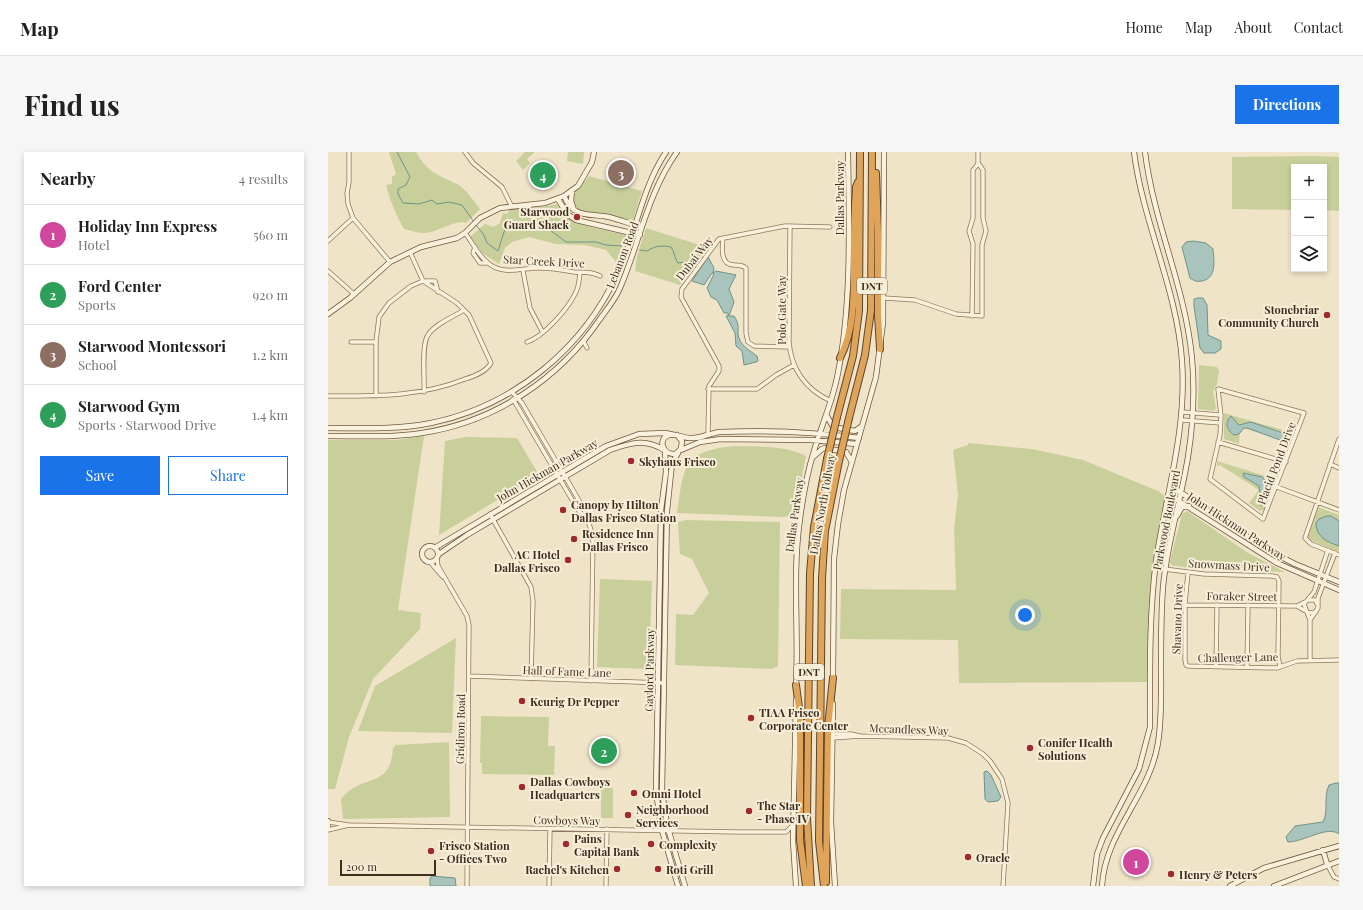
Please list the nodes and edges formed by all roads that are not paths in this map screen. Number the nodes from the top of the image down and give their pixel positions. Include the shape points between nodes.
1 (349, 152) edge
2 (465, 152) edge
3 (594, 152) edge
4 (666, 152) edge
5 (677, 152) edge
6 (848, 152) edge
7 (860, 152) edge
8 (872, 152) edge
9 (884, 152) edge
10 (978, 152) edge
11 (1134, 152) edge
12 (1145, 152) edge
13 (978, 163) junction
14 (860, 174) junction
15 (572, 190) junction
16 (564, 196) junction
17 (558, 199) junction
18 (511, 205) junction
19 (574, 210) junction
20 (973, 214) junction
21 (983, 214) junction
22 (570, 215) junction
23 (586, 216) junction
24 (353, 218) junction
25 (584, 223) junction
26 (635, 225) junction
27 (790, 226) junction
28 (642, 227) junction
29 (830, 227) dead end
30 (465, 233) junction
31 (632, 233) junction
32 (640, 235) junction
33 (723, 238) junction
34 (1164, 239) junction
35 (328, 241) edge
36 (1154, 242) junction
37 (475, 247) junction
38 (973, 248) junction
39 (982, 248) junction
40 (410, 252) junction
41 (390, 262) junction
42 (487, 262) junction
43 (523, 270) junction
44 (328, 271) edge
45 (580, 273) junction
46 (600, 276) dead end
47 (423, 281) junction
48 (612, 285) junction
49 (619, 290) junction
50 (438, 292) junction
51 (354, 294) junction
52 (1181, 295) junction
53 (884, 298) junction
54 (1171, 298) junction
55 (982, 301) junction
56 (972, 302) junction
57 (464, 310) junction
58 (328, 314) edge
59 (972, 316) junction
60 (542, 331) junction
61 (351, 342) dead end
62 (376, 342) junction
63 (527, 342) dead end
64 (584, 342) junction
65 (567, 347) junction
66 (789, 347) junction
67 (587, 348) dead end
68 (880, 349) junction
69 (573, 353) junction
70 (840, 358) junction
71 (1192, 359) junction
72 (1182, 360) junction
73 (794, 365) junction
74 (708, 389) junction
75 (424, 392) junction
76 (512, 392) junction
77 (328, 396) edge
78 (376, 396) junction
79 (518, 398) junction
80 (514, 401) junction
81 (831, 401) junction
82 (1182, 412) junction
83 (1193, 413) junction
84 (827, 414) junction
85 (1220, 415) junction
86 (1182, 420) junction
87 (1193, 420) junction
88 (1220, 422) junction
89 (863, 425) junction
90 (328, 428) edge
91 (750, 433) junction
92 (708, 434) junction
93 (820, 434) junction
94 (676, 435) junction
95 (328, 436) edge
96 (859, 438) junction
97 (750, 439) junction
98 (1339, 439) edge
99 (818, 440) junction
100 (1218, 442) junction
101 (857, 444) junction
102 (665, 451) junction
103 (679, 452) junction
104 (812, 458) junction
105 (852, 462) junction
106 (1286, 462) junction
107 (1330, 464) junction
108 (1339, 468) edge
109 (562, 471) junction
110 (556, 474) junction
111 (565, 477) junction
112 (560, 480) junction
113 (1171, 486) junction
114 (1277, 487) junction
115 (1180, 491) junction
116 (1169, 495) junction
117 (1179, 499) junction
118 (662, 501) junction
119 (1318, 501) junction
120 (668, 502) junction
121 (1189, 506) junction
122 (1339, 510) edge
123 (490, 514) junction
124 (586, 518) junction
125 (493, 519) junction
126 (1174, 525) junction
127 (436, 547) junction
128 (1328, 550) junction
129 (1337, 554) edge
130 (438, 556) junction
131 (430, 562) junction
132 (660, 566) junction
133 (666, 566) junction
134 (1156, 568) junction
135 (1166, 569) junction
136 (1188, 573) junction
137 (1320, 574) junction
138 (1325, 577) junction
139 (445, 579) junction
140 (1317, 582) junction
141 (1339, 582) edge
142 (1322, 584) junction
143 (1339, 590) edge
144 (1307, 601) junction
145 (1185, 605) junction
146 (1217, 605) junction
147 (1318, 605) junction
148 (1248, 606) junction
149 (1279, 606) junction
150 (1297, 606) junction
151 (1306, 611) junction
152 (1316, 612) junction
153 (1310, 620) junction
154 (1310, 659) junction
155 (1339, 660) edge
156 (1186, 665) joint
157 (1216, 667) junction
158 (1247, 667) junction
159 (1280, 667) junction
160 (469, 676) junction
161 (833, 678) junction
162 (531, 679) junction
163 (591, 681) junction
164 (658, 683) junction
165 (664, 683) junction
166 (796, 685) junction
167 (1161, 688) junction
168 (1150, 689) junction
169 (833, 736) junction
170 (656, 754) junction
171 (662, 755) junction
172 (1139, 769) junction
173 (1149, 774) junction
174 (656, 783) junction
175 (663, 799) junction
176 (328, 821) edge
177 (794, 824) junction
178 (348, 825) junction
179 (467, 827) junction
180 (328, 829) edge
181 (550, 829) junction
182 (607, 830) junction
183 (662, 830) junction
184 (668, 830) junction
185 (786, 832) junction
186 (1103, 838) junction
187 (793, 841) junction
188 (1112, 842) junction
189 (1339, 846) edge
190 (1323, 850) junction
191 (1339, 861) edge
192 (1327, 864) junction
193 (682, 876) junction
194 (676, 878) junction
195 (1339, 879) edge
196 (467, 886) edge
197 (549, 886) edge
198 (606, 886) edge
199 (678, 886) edge
200 (685, 886) edge
201 (796, 886) edge
202 (806, 886) edge
203 (811, 886) edge
204 (825, 886) edge
205 (835, 886) edge
206 (1003, 886) edge
207 (1093, 886) edge
208 (1102, 886) edge
209 (1230, 886) edge
210 (1274, 886) edge

1 - 24 street via 347,193
2 - 18 street via 473,163 502,187
3 - 15 main road via 588,170 578,186
4 - 26 main road, Lebanon Road via 652,178
5 - 28 main road, Lebanon Road via 659,184
6 - 70 main road, Dallas Parkway via 847,303
7 - 14 highway, Dallas North Tollway / DNT
8 - 68 highway via 876,167
8 - 204 highway, Dallas North Tollway / DNT, bridge via 871,310 866,355 839,461 826,531 822,578 819,833
9 - 53 main road
10 - 13 street
11 - 36 main road, Parkwood Boulevard via 1140,194
12 - 34 main road, Parkwood Boulevard via 1152,194
13 - 20 street via 973,170
13 - 21 street via 983,170
14 - 70 highway via 856,187 852,314
14 - 203 highway, Dallas North Tollway / DNT, bridge via 859,311 853,356 827,459 814,527 810,573 807,826
15 - 16 main road
15 - 19 main road via 571,201
16 - 17 main road
16 - 19 main road
17 - 18 main road via 545,203
17 - 22 main road
18 - 30 main road via 480,218
19 - 22 main road
19 - 23 main road
20 - 21 street
20 - 38 street via 969,230
21 - 39 street via 986,232
22 - 25 main road
23 - 25 main road
23 - 26 main road via 609,218
24 - 35 street
24 - 41 street
25 - 31 main road
26 - 28 main road
26 - 31 main road, Lebanon Road
27 - 29 street, Dubai Way
27 - 33 street, Dubai Way
27 - 66 street, Polo Gate Way
28 - 32 main road, Lebanon Road
30 - 37 street, Star Creek Drive
30 - 40 main road
31 - 32 main road
31 - 48 main road, Lebanon Road via 623,262
32 - 49 main road, Lebanon Road
33 - 66 street via 723,256 726,262 746,268 748,342 754,346
33 - 74 street, Dubai Way via 715,243 680,293 719,366 719,371
34 - 36 main road
34 - 52 main road, Parkwood Boulevard
36 - 54 main road, Parkwood Boulevard
37 - 42 street, Star Creek Drive
37 - 42 street, Star Creek Drive via 472,253 474,257 480,263
38 - 39 street
38 - 56 street
39 - 55 street
40 - 41 main road
40 - 47 street
41 - 51 main road
42 - 43 street, Star Creek Drive via 505,270
43 - 45 street, Star Creek Drive via 539,268
43 - 60 street via 530,308 534,320
44 - 51 street
45 - 46 street, Star Creek Drive via 593,272
45 - 60 street via 576,294 560,315
47 - 50 street
47 - 50 street via 435,281
47 - 62 street via 401,293 383,310 378,321
48 - 49 main road
48 - 65 main road, Lebanon Road via 590,322
49 - 64 main road, Lebanon Road
50 - 57 street
51 - 58 main road
52 - 54 main road
52 - 71 main road, Parkwood Boulevard via 1187,316
53 - 59 street via 915,300 948,312
53 - 68 main road
54 - 72 main road, Parkwood Boulevard
55 - 56 street
55 - 59 street via 982,316
56 - 59 street
57 - 75 street via 428,335 425,346
57 - 75 street via 473,322 491,363 486,370 467,379
60 - 63 street via 539,337
61 - 62 street
62 - 78 street
64 - 67 street
64 - 69 main road, Lebanon Road
65 - 69 main road
65 - 76 main road, Lebanon Road via 531,380
66 - 73 street, Polo Gate Way
68 - 89 main road via 876,377
69 - 79 main road, Lebanon Road via 556,370
70 - 81 main road, Dallas Parkway
71 - 72 main road
71 - 83 main road, Parkwood Boulevard
72 - 82 main road, Parkwood Boulevard
73 - 74 street via 776,374 758,389
73 - 81 street, Polo Gate Way via 810,388
74 - 92 street
75 - 78 street
76 - 79 street
76 - 80 street
76 - 90 main road, Lebanon Road via 470,412 430,423 392,428
77 - 78 street
79 - 80 main road, Lebanon Road
79 - 109 street
80 - 95 main road, Lebanon Road via 482,417 445,429 388,436
80 - 110 street
81 - 84 main road, Dallas Parkway
82 - 83 street
82 - 86 main road, Parkwood Boulevard
83 - 85 street
83 - 87 main road, Parkwood Boulevard
84 - 89 main road via 833,427 855,431
84 - 93 main road, Dallas Parkway
85 - 88 street
85 - 106 street, Placid Pond Drive via 1218,389 1304,413
86 - 87 street
86 - 113 main road, Parkwood Boulevard
87 - 88 street
87 - 115 main road, Parkwood Boulevard via 1188,459
88 - 100 street
89 - 96 main road
91 - 92 main road, John Hickman Parkway
91 - 93 main road, John Hickman Parkway
91 - 97 main road
92 - 94 main road, John Hickman Parkway via 690,438
93 - 96 main road, John Hickman Parkway
93 - 99 main road, Dallas Parkway
94 - 102 main road via 665,438 662,443
94 - 103 main road via 682,442
94 - 109 main road, John Hickman Parkway via 657,432 627,437
96 - 101 main road
97 - 99 main road
97 - 103 main road via 711,439
98 - 107 street
99 - 101 main road
99 - 104 main road, Dallas Parkway
100 - 106 street
100 - 114 street, Placid Pond Drive via 1210,479 1264,519
101 - 105 main road
102 - 103 main road via 672,454
102 - 111 main road, John Hickman Parkway via 648,443 631,442 610,450
102 - 118 main road, Gaylord Parkway via 666,472
103 - 120 main road, Gaylord Parkway via 672,464
104 - 105 main road via 825,448 846,452
104 - 166 main road, Dallas Parkway via 800,520 797,557
105 - 161 main road via 841,503 836,543
106 - 114 street, Placid Pond Drive
107 - 108 street
107 - 119 street
109 - 110 main road, John Hickman Parkway
109 - 111 street
110 - 112 street
110 - 123 main road, John Hickman Parkway
111 - 112 main road, John Hickman Parkway
111 - 124 street via 584,509
112 - 124 street via 578,510
112 - 125 main road, John Hickman Parkway
113 - 115 main road, John Hickman Parkway
113 - 116 main road, Parkwood Boulevard
114 - 119 street
115 - 117 main road, Parkwood Boulevard
115 - 137 main road, John Hickman Parkway via 1266,548
116 - 117 main road, John Hickman Parkway
116 - 134 main road, Parkwood Boulevard
117 - 121 main road, John Hickman Parkway
117 - 126 main road, Parkwood Boulevard
118 - 120 main road
118 - 132 main road, Gaylord Parkway
119 - 122 street
119 - 128 street via 1304,538 1311,544
120 - 133 main road, Gaylord Parkway
121 - 126 main road via 1181,509
121 - 140 main road, John Hickman Parkway via 1277,563
123 - 125 street
123 - 127 main road, John Hickman Parkway
124 - 163 street via 593,536
125 - 130 main road, John Hickman Parkway
125 - 162 street via 531,587
126 - 135 main road, Parkwood Boulevard
127 - 130 main road
127 - 131 main road via 428,546 423,551 423,558
128 - 129 street
128 - 137 street
129 - 138 street
130 - 131 main road
130 - 139 street, Gridiron Road via 438,566
131 - 139 street, Gridiron Road
132 - 133 main road
132 - 164 main road, Gaylord Parkway
133 - 165 main road, Gaylord Parkway
134 - 135 street, Snowmass Drive
134 - 168 main road, Parkwood Boulevard
135 - 136 street, Snowmass Drive
135 - 167 main road, Parkwood Boulevard via 1162,614
136 - 145 street, Shavano Drive
136 - 149 street, Snowmass Drive via 1277,577
137 - 138 main road, John Hickman Parkway
137 - 140 street
138 - 141 main road, John Hickman Parkway
138 - 142 street
139 - 160 street, Gridiron Road via 467,616
140 - 142 main road, John Hickman Parkway
140 - 144 street
142 - 143 main road, John Hickman Parkway
142 - 147 street
144 - 147 street via 1313,600
144 - 150 street, Foraker Street
144 - 151 street via 1304,606
145 - 146 street, Foraker Street
145 - 156 street, Shavano Drive
146 - 148 street, Foraker Street
146 - 157 street
147 - 152 street
148 - 149 street, Foraker Street
148 - 158 street
149 - 150 street, Foraker Street
149 - 159 street
150 - 151 street, Foraker Street
151 - 152 street, Foraker Street
151 - 153 street
152 - 153 street
153 - 154 street
154 - 155 street, Challenger Lane
154 - 159 street, Challenger Lane
156 - 157 street, Challenger Lane
157 - 158 street, Challenger Lane
158 - 159 street, Challenger Lane
160 - 162 street, Hall of Fame Lane
160 - 179 street, Gridiron Road
161 - 169 main road
161 - 204 highway via 828,727
162 - 163 street, Hall of Fame Lane
163 - 164 street, Hall of Fame Lane
164 - 165 street, Hall of Fame Lane
164 - 170 main road, Gaylord Parkway
165 - 171 main road, Gaylord Parkway
166 - 177 main road, Dallas Parkway
166 - 202 highway via 800,715 800,840
167 - 168 main road
167 - 173 main road, Parkwood Boulevard via 1158,743
168 - 172 main road, Parkwood Boulevard via 1150,727
169 - 205 main road via 831,822
169 - 206 street, Mccandless Way via 948,738 974,747 990,761 1004,784 1008,803
170 - 171 main road
170 - 174 main road, Gaylord Parkway
171 - 175 main road, Gaylord Parkway
172 - 173 main road
172 - 186 main road, Parkwood Boulevard
173 - 188 main road, Parkwood Boulevard
174 - 175 main road
174 - 183 main road, Gaylord Parkway
175 - 184 main road, Gaylord Parkway
176 - 178 street, Cowboys Way
176 - 180 main road
177 - 185 street
177 - 187 main road, Dallas Parkway
178 - 179 street, Cowboys Way
178 - 180 street, Cowboys Way
179 - 181 street, Cowboys Way
179 - 196 street, Gridiron Road
181 - 182 street, Cowboys Way
181 - 197 street
182 - 183 street, Cowboys Way
182 - 198 street
183 - 184 street, Cowboys Way
183 - 194 main road, Gaylord Parkway
184 - 185 street, Cowboys Way
184 - 193 main road, Gaylord Parkway
185 - 187 street
186 - 188 main road
186 - 207 main road, Parkwood Boulevard via 1097,854
187 - 201 main road, Dallas Parkway
188 - 208 main road, Parkwood Boulevard
189 - 190 main road
190 - 192 main road
190 - 209 main road via 1264,868
191 - 192 main road
192 - 195 street via 1334,877
192 - 210 main road
193 - 194 main road
193 - 200 main road, Gaylord Parkway
194 - 199 main road, Gaylord Parkway

